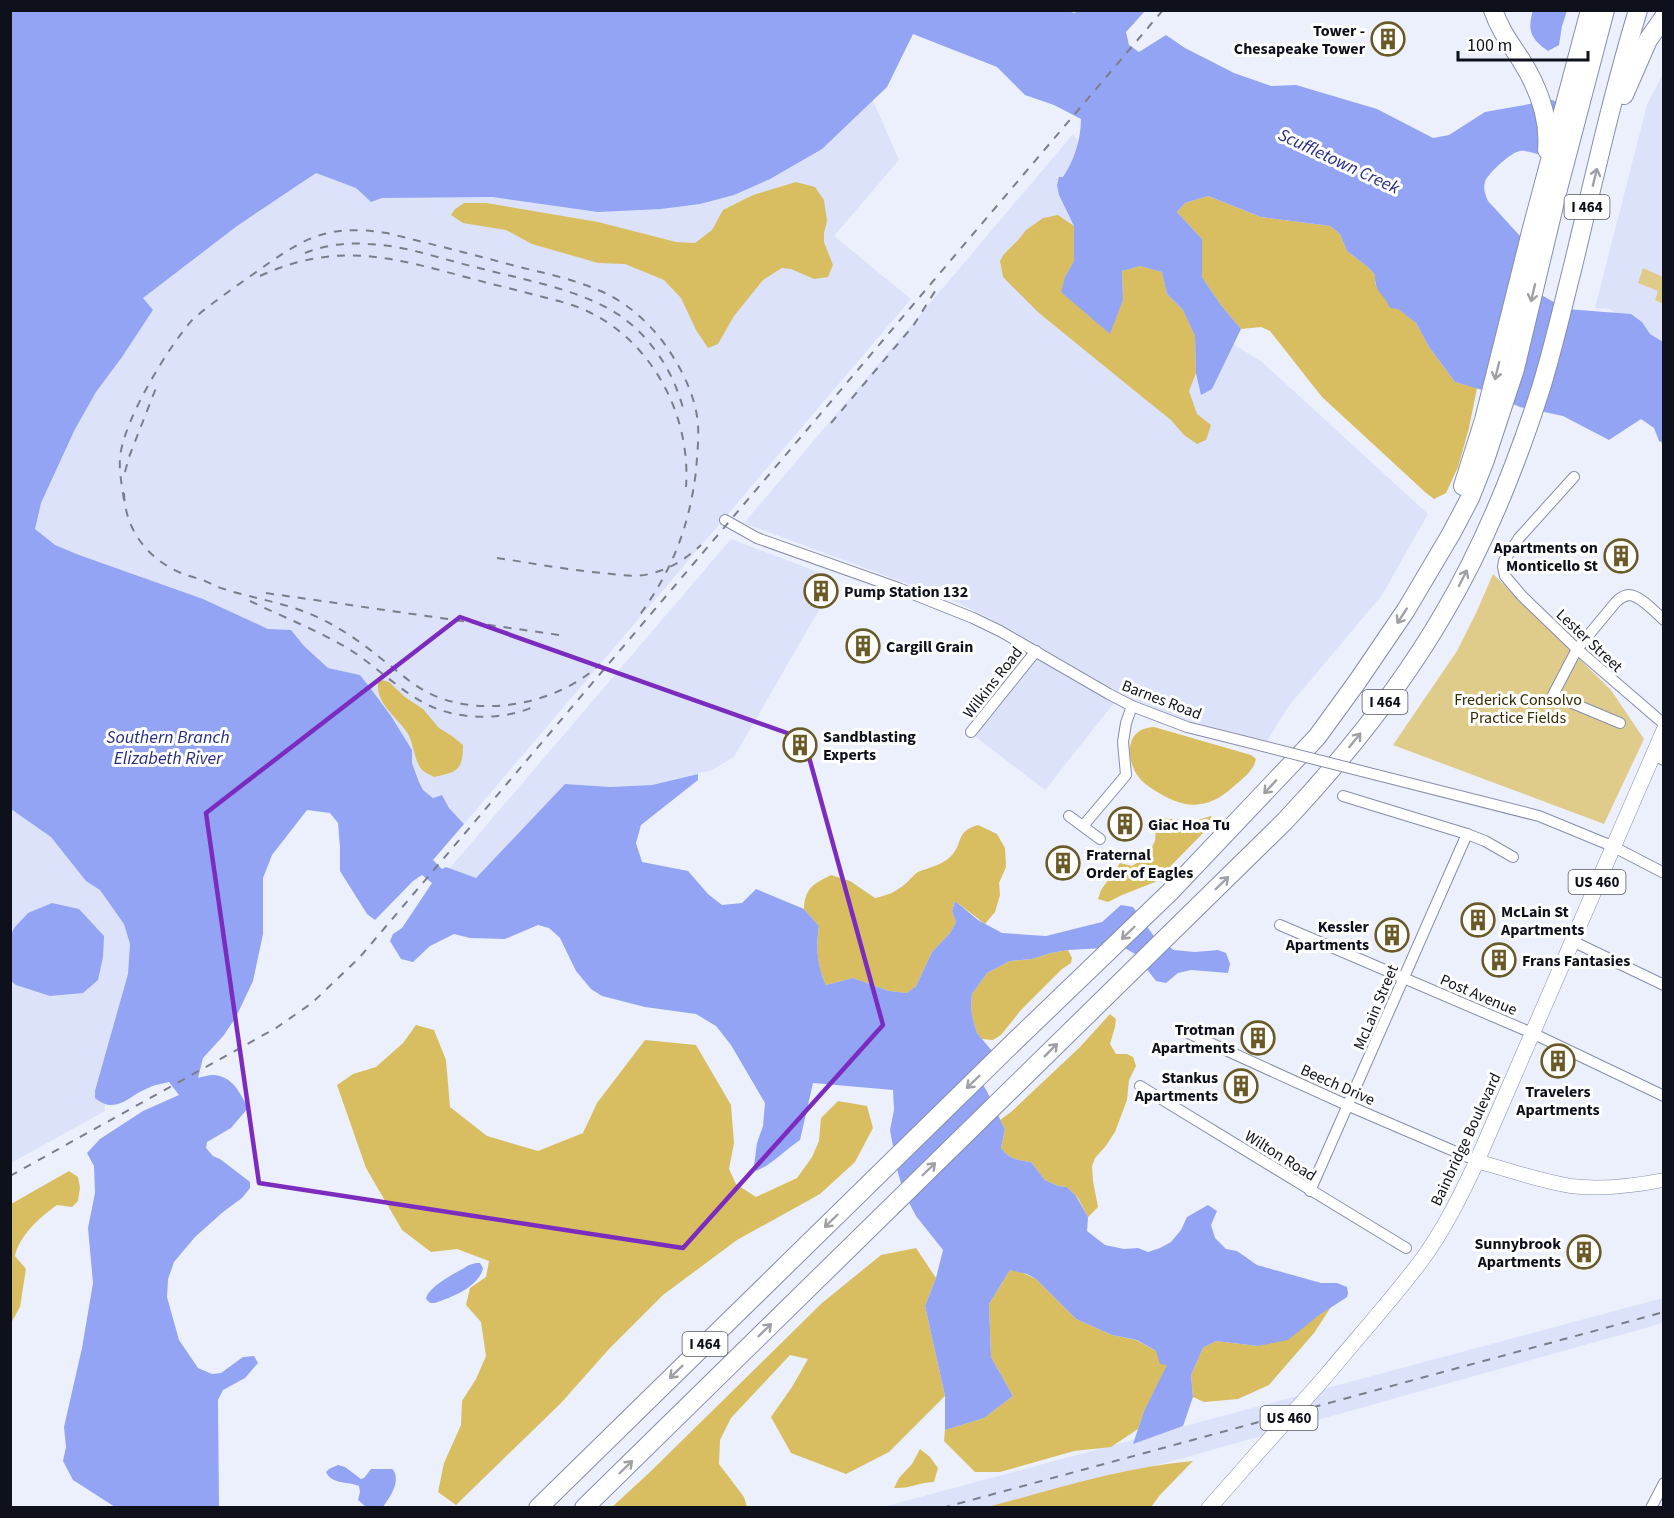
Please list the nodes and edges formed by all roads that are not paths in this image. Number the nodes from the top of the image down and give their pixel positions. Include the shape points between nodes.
1 (1493, 10) edge
2 (1590, 10) edge
3 (1605, 10) edge
4 (1638, 10) edge
5 (1664, 17) edge
6 (1578, 84) junction
7 (1604, 141) junction
8 (1550, 188) junction
9 (1574, 477) dead end
10 (725, 520) dead end
11 (1664, 620) edge
12 (1577, 649) junction
13 (1036, 651) junction
14 (1132, 706) junction
15 (1620, 723) dead end
16 (1664, 724) edge
17 (1664, 730) edge
18 (971, 732) dead end
19 (1658, 758) edge
20 (1342, 796) dead end
21 (1069, 816) dead end
22 (1083, 826) junction
23 (1467, 834) junction
24 (1100, 839) dead end
25 (1612, 846) junction
26 (1513, 857) dead end
27 (1664, 873) edge
28 (1280, 926) dead end
29 (1572, 941) junction
30 (1403, 978) junction
31 (1664, 985) edge
32 (1186, 1032) dead end
33 (1532, 1033) junction
34 (1140, 1086) dead end
35 (1664, 1096) edge
36 (1349, 1106) junction
37 (1478, 1161) junction
38 (1664, 1180) edge
39 (1310, 1191) junction
40 (1406, 1248) dead end
41 (1664, 1483) edge
42 (538, 1508) edge
43 (584, 1508) edge
44 (1209, 1508) edge
45 (1651, 1508) edge

1 - 8 highway via 1543,104 1549,133
2 - 6 highway
3 - 6 highway, I 464
4 - 7 highway, I 464
5 - 7 highway via 1648,40
6 - 8 highway, I 464
43 -> 7 highway, I 464 via 1248,858 1309,795 1400,682 1445,612 1506,486 1546,370
8 -> 42 highway, I 464 via 1515,369 1490,424 1470,498 1399,621 1317,737 1170,892
9 - 12 street, Lester Street via 1519,538 1504,561 1504,571 1522,596
10 - 13 street, Barnes Road via 757,538 973,618
11 - 12 street via 1638,597 1627,595 1616,602
12 - 15 street via 1553,696
12 - 16 street, Lester Street
13 - 14 street, Barnes Road
13 - 18 street, Wilkins Road
14 - 22 street via 1123,742 1126,775
14 - 25 street, Barnes Road, bridge via 1187,727 1529,813
17 - 19 main road, Bainbridge Boulevard / US 460
19 - 25 main road, Bainbridge Boulevard / US 460
20 - 23 street
21 - 22 street
22 - 24 street
23 - 26 street
23 - 30 street, McLain Street
25 - 27 street, Barnes Road
25 - 29 main road, Bainbridge Boulevard / US 460
28 - 30 street, Post Avenue
29 - 31 street
29 - 33 main road, Bainbridge Boulevard / US 460
30 - 33 street, Post Avenue
30 - 36 street, McLain Street
32 - 36 street, Beech Drive
33 - 35 street, Post Avenue
33 - 37 main road, Bainbridge Boulevard / US 460
34 - 39 street, Wilton Road
36 - 37 street, Beech Drive
36 - 39 street, McLain Street
37 - 38 street via 1572,1186 1606,1187
37 - 44 main road, Bainbridge Boulevard / US 460, bridge via 1421,1260 1325,1377
39 - 40 street, Wilton Road
41 - 45 street

